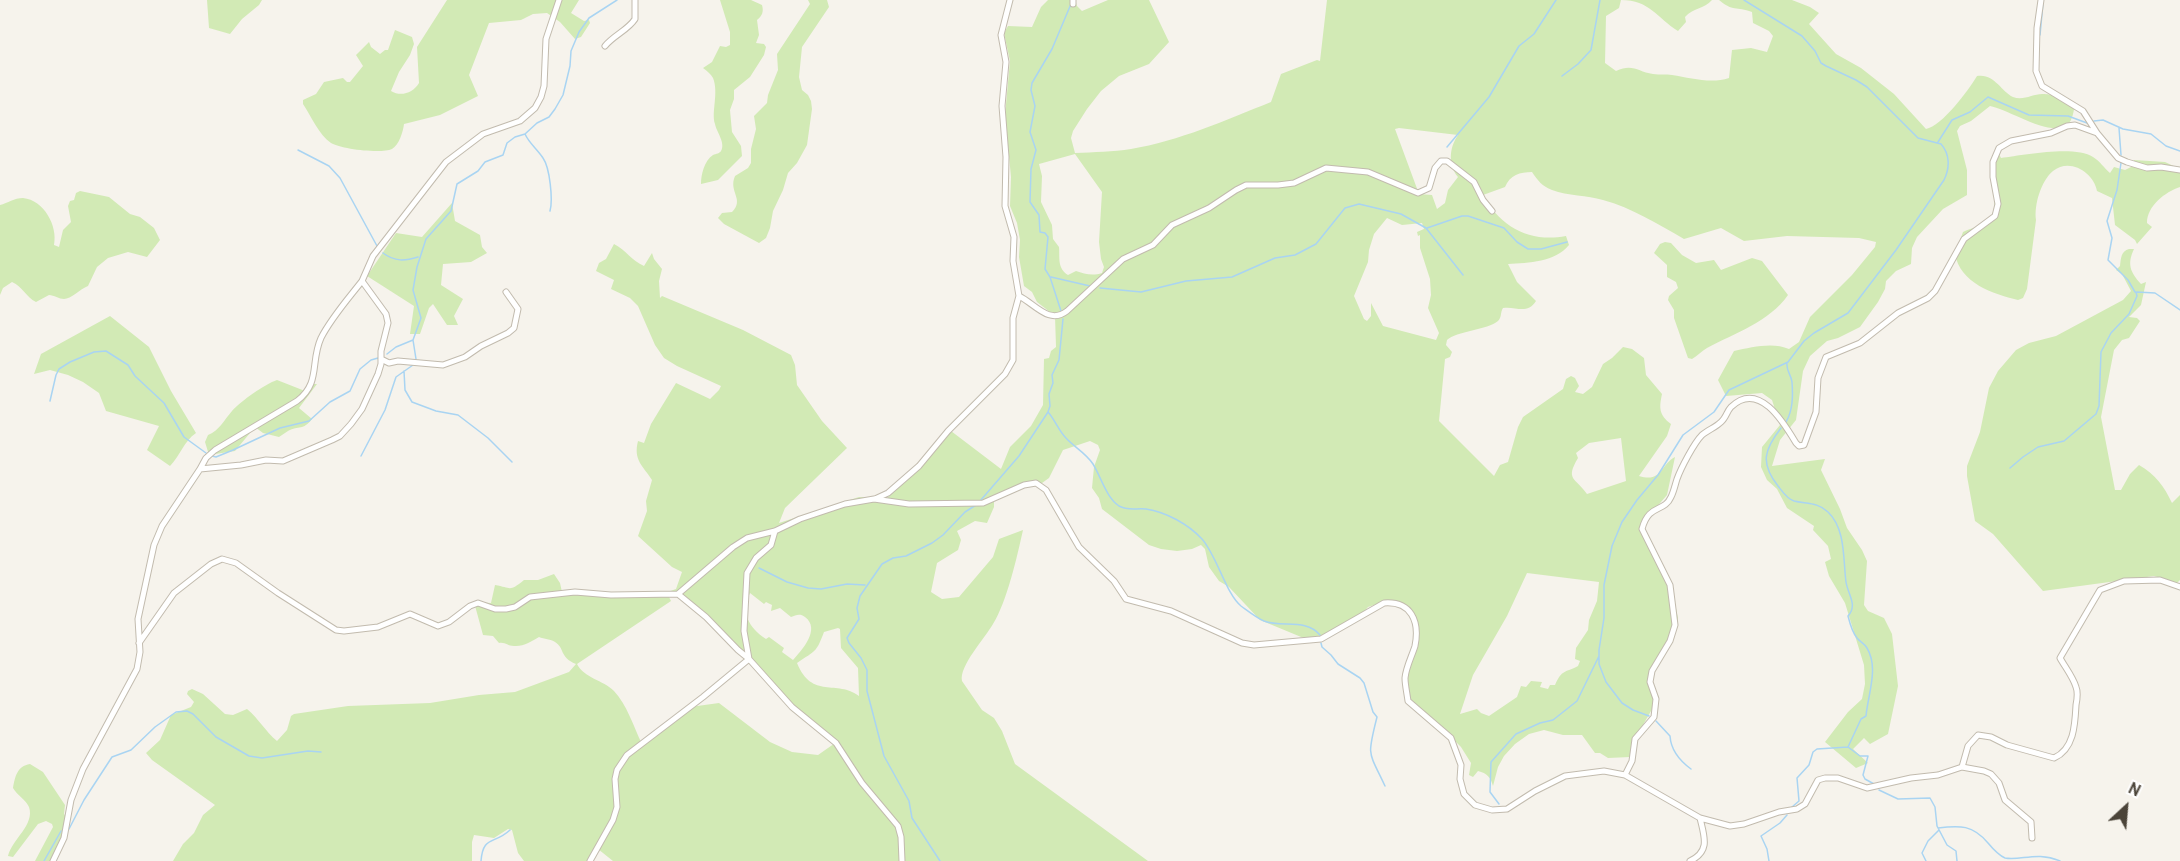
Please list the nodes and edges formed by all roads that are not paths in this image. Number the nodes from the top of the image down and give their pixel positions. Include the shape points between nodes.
1 (559, 0) edge
2 (635, 0) edge
3 (1010, 0) edge
4 (2041, 0) edge
5 (605, 46) dead end
6 (2097, 133) junction
7 (2180, 170) edge
8 (1492, 211) dead end
9 (362, 281) junction
10 (506, 292) dead end
11 (1019, 296) junction
12 (381, 359) junction
13 (200, 469) junction
14 (874, 499) junction
15 (775, 531) junction
16 (2180, 587) edge
17 (678, 594) junction
18 (139, 643) junction
19 (749, 659) junction
20 (1962, 767) junction
21 (1625, 774) junction
22 (1700, 818) junction
23 (2032, 838) dead end
24 (52, 861) edge
25 (590, 861) edge
26 (902, 861) edge
27 (1690, 861) edge

1 - 9 street via 546,39 544,86 535,108 520,121 483,134 446,162 373,256
2 - 5 street via 633,23
3 - 11 street via 1001,36 1006,62 1002,124 1005,206 1014,237 1013,261
4 - 6 street via 2036,71 2042,86 2083,111
6 - 7 street via 2118,158 2147,168
6 - 21 street via 2075,125 2011,141 1999,148 1993,162 1998,204 1995,216 1964,239 1928,298 1898,313 1860,343 1826,357 1818,378 1816,412 1804,445 1799,446 1772,410 1754,398 1731,407 1721,422 1701,436 1678,476 1671,498 1648,514 1642,529 1670,585 1675,625 1652,671 1654,717 1635,739 1632,761
8 - 11 street via 1474,182 1447,161 1441,161 1435,168 1429,188 1418,193 1368,172 1326,168 1294,183 1255,184 1236,190 1172,225 1153,245 1123,260 1058,316 1050,316
9 - 12 street via 388,319
9 - 13 street via 322,337 313,382 307,392 215,450
10 - 12 street via 518,309 513,330 465,357 441,365 388,363
11 - 14 street via 1009,369 919,466 888,493
12 - 13 street via 362,408 340,436 283,461
13 - 18 street via 154,544 138,619
14 - 15 street via 845,504
14 - 21 street via 909,504 983,503 1024,485 1039,483 1079,547 1126,599 1171,611 1248,644 1321,639 1374,607 1395,602 1410,612 1416,630 1405,677 1408,701 1451,738 1461,765 1462,788 1471,802 1501,811 1565,776 1604,771
15 - 17 street via 755,535 733,547
15 - 19 street via 771,545 747,573 744,631
16 - 20 street via 2160,580 2124,581 2100,590 2060,658 2077,696 2071,741 2061,755 2054,758 1978,735 1968,746
17 - 18 street via 575,592 530,597 506,609 478,603 441,626 410,614 382,626 344,631 328,625 236,563 222,560 174,593
17 - 19 street
18 - 24 street via 135,675 82,769 64,838
19 - 25 street via 627,755 615,779 617,807 613,820
19 - 26 street via 785,700 836,743 901,831
20 - 22 street via 1867,788 1838,778 1825,778 1818,780 1805,804 1797,809 1730,826
20 - 23 street via 1984,771 1999,783 2005,800 2031,822
21 - 22 street
22 - 27 street via 1706,844 1702,853

